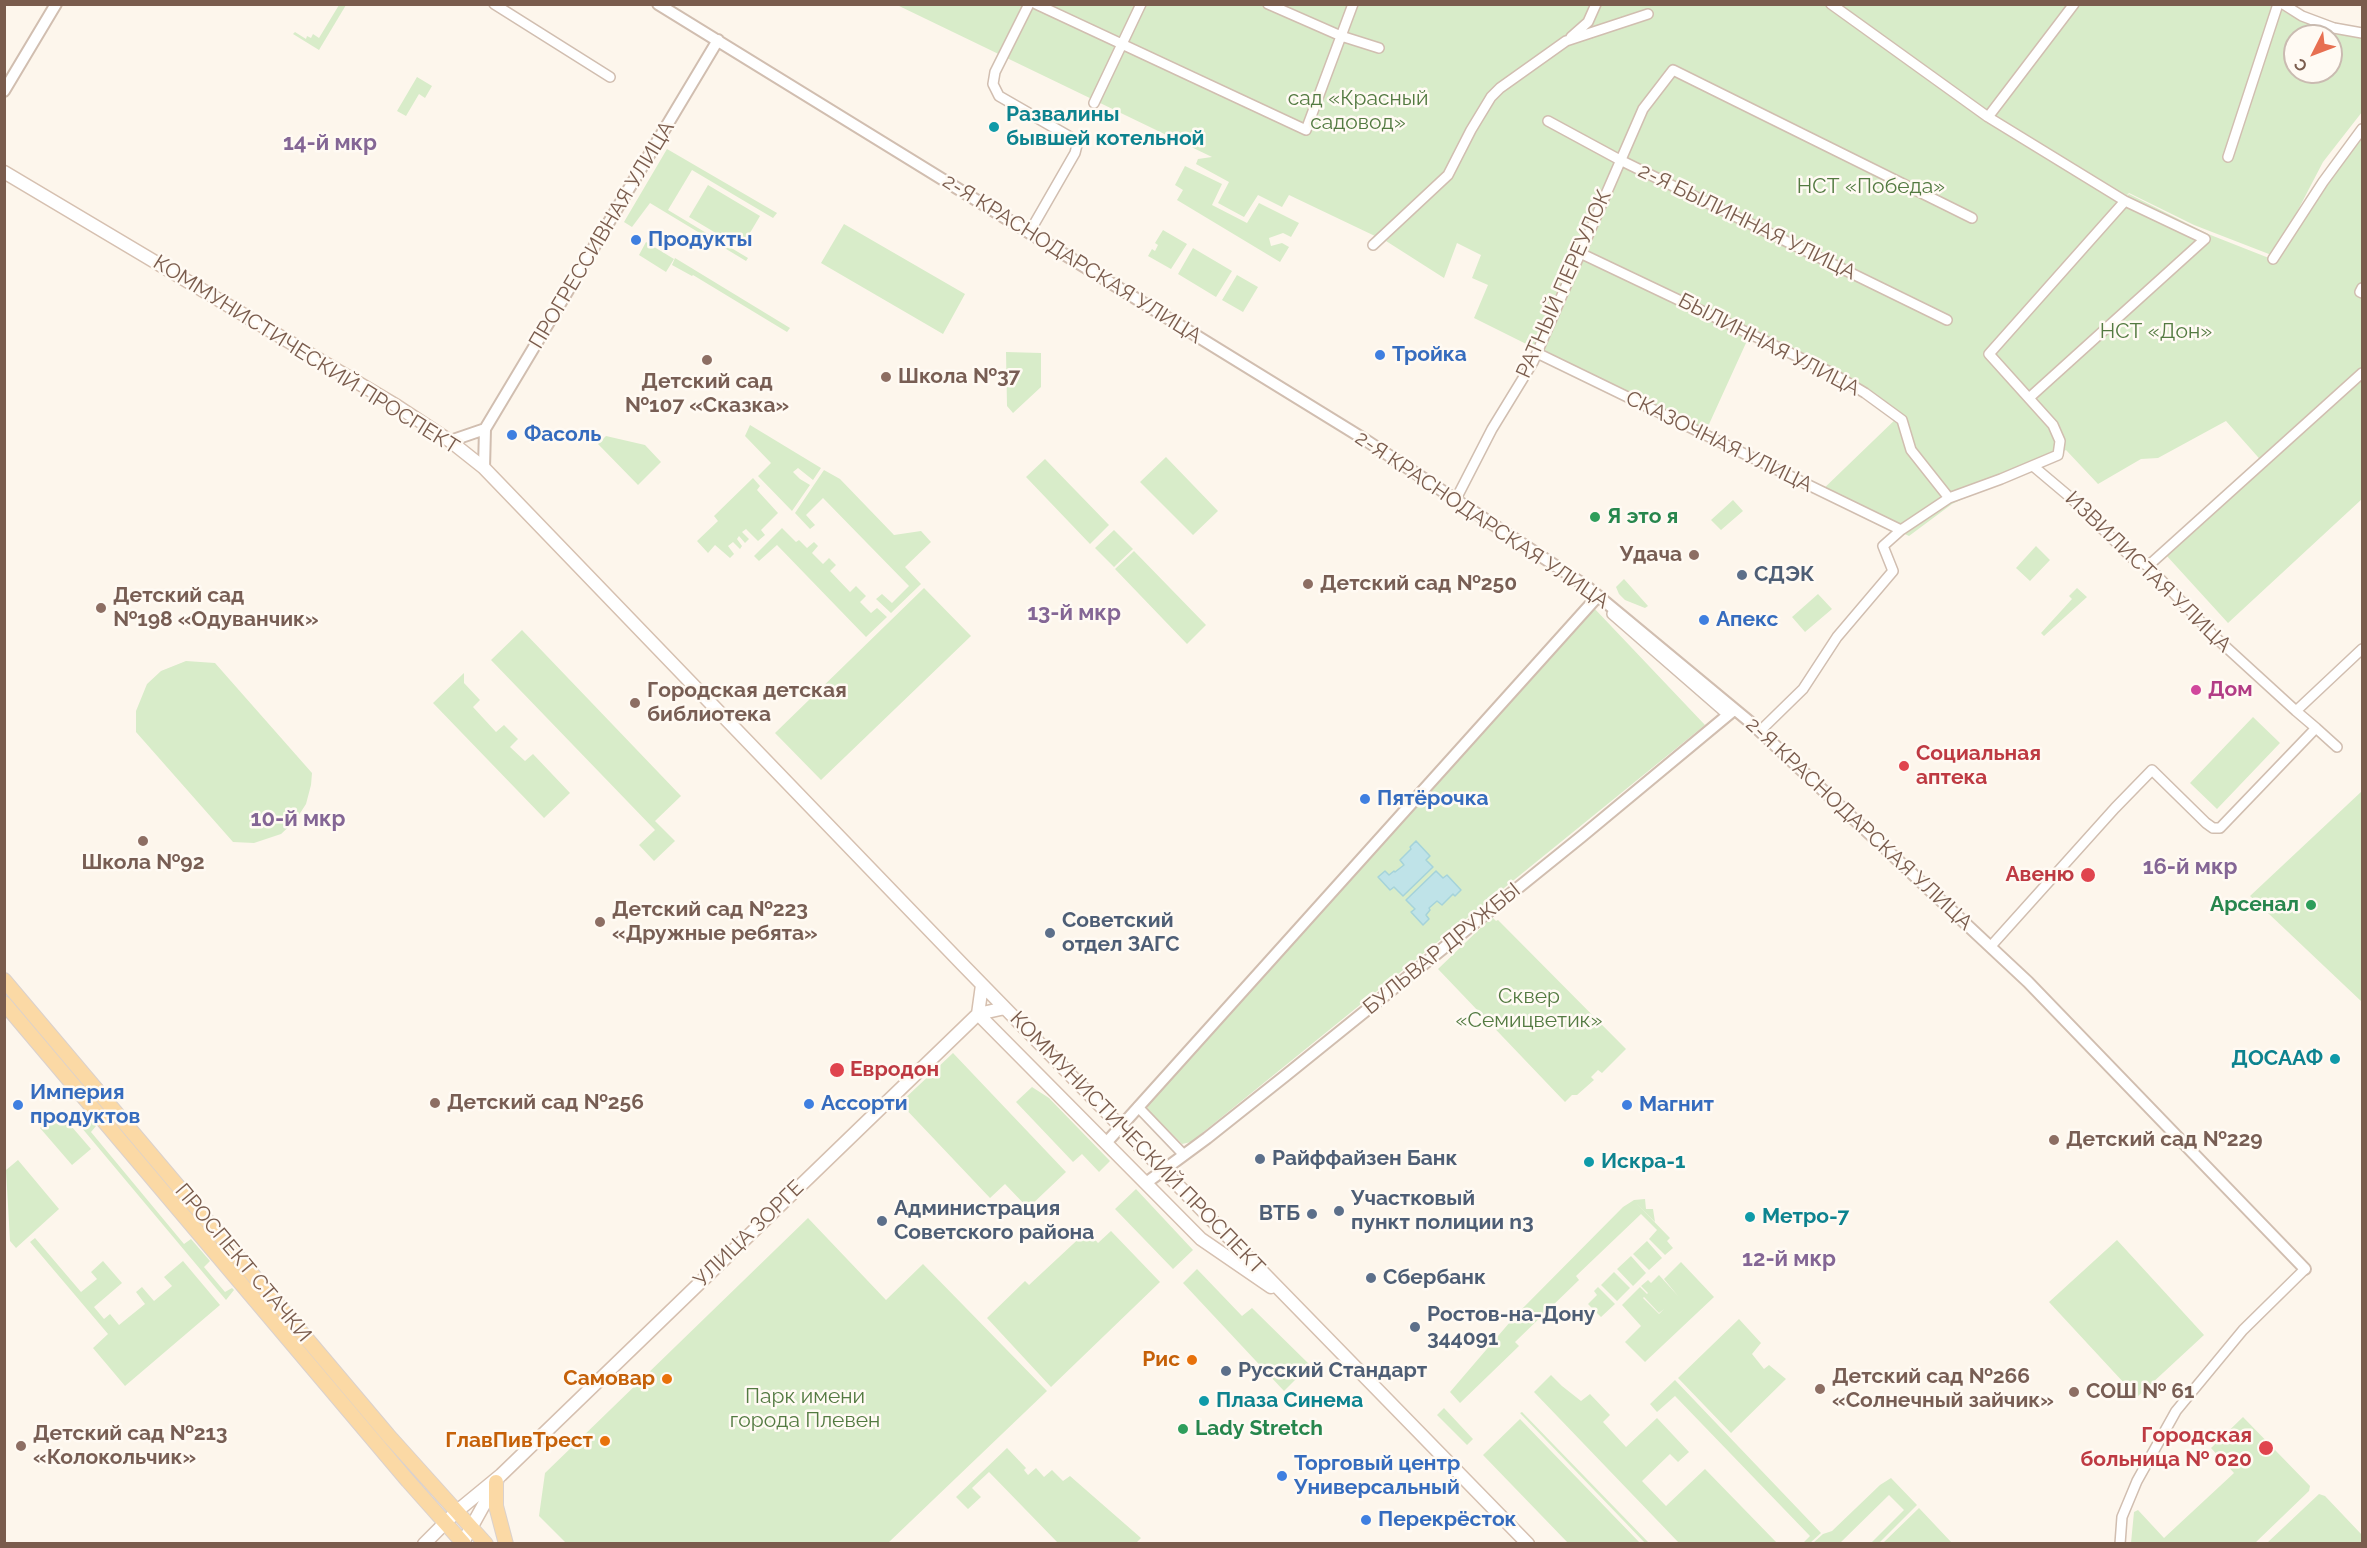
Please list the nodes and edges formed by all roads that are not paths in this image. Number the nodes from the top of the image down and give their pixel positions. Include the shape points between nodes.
1 (56, 4) edge
2 (494, 4) edge
3 (658, 4) edge
4 (1029, 4) edge
5 (1036, 4) edge
6 (1142, 4) edge
7 (1268, 4) edge
8 (1353, 4) edge
9 (1596, 4) edge
10 (1831, 4) edge
11 (2074, 4) edge
12 (2278, 4) edge
13 (2283, 4) edge
14 (1648, 14) dead end
15 (2362, 33) edge
16 (1341, 36) junction
17 (718, 40) junction
18 (1566, 41) junction
19 (1122, 45) junction
20 (1378, 48) dead end
21 (610, 77) dead end
22 (4, 92) edge
23 (1094, 103) dead end
24 (1988, 117) junction
25 (1548, 121) dead end
26 (2362, 129) edge
27 (2228, 157) dead end
28 (1620, 160) junction
29 (4, 172) edge
30 (2125, 201) junction
31 (1972, 218) dead end
32 (1029, 232) junction
33 (1373, 245) dead end
34 (1580, 253) junction
35 (2273, 259) dead end
36 (1947, 320) dead end
37 (1537, 353) junction
38 (2362, 373) edge
39 (2029, 398) junction
40 (486, 429) junction
41 (450, 441) junction
42 (2033, 466) junction
43 (484, 468) junction
44 (1949, 498) junction
45 (1456, 499) junction
46 (1901, 530) junction
47 (2148, 566) junction
48 (1597, 597) junction
49 (2362, 649) edge
50 (2296, 711) junction
51 (1731, 712) junction
52 (2316, 728) junction
53 (1760, 731) junction
54 (2337, 747) dead end
55 (1991, 946) junction
56 (4, 980) edge
57 (982, 985) junction
58 (4, 1003) edge
59 (1005, 1008) junction
60 (978, 1014) junction
61 (41, 1023) junction
62 (30, 1033) junction
63 (1138, 1107) junction
64 (1122, 1126) junction
65 (1106, 1143) junction
66 (1184, 1155) junction
67 (1165, 1169) junction
68 (1146, 1183) junction
69 (2305, 1269) joint
70 (1292, 1301) junction
71 (498, 1479) junction
72 (456, 1512) junction
73 (445, 1522) junction
74 (471, 1529) junction
75 (463, 1543) edge
76 (424, 1544) edge
77 (486, 1544) edge
78 (506, 1544) edge
79 (1528, 1544) edge
80 (2120, 1544) edge

1 - 22 street
2 - 21 street
3 - 17 street, 2-Я КРАСНОДАРСКАЯ УЛИЦА
4 - 32 street via 994,72 993,84 999,96 1072,138 1077,145
5 - 19 street
6 - 19 street
7 - 16 street
8 - 16 street
9 - 18 street via 1588,22
10 - 24 street
11 - 24 street
12 - 27 street
13 - 15 street via 2312,20
14 - 18 street
16 - 19 street via 1306,130
16 - 20 street
17 - 32 street, 2-Я КРАСНОДАРСКАЯ УЛИЦА
17 - 40 street, ПРОГРЕССИВНАЯ УЛИЦА
18 - 33 street via 1491,97 1448,175
19 - 23 street
24 - 30 street
25 - 28 street, 2-Я БЫЛИННАЯ УЛИЦА
26 - 35 street
28 - 31 street, РАТНЫЙ ПЕРЕУЛОК via 1643,109 1673,69
28 - 34 street, РАТНЫЙ ПЕРЕУЛОК
28 - 36 street, 2-Я БЫЛИННАЯ УЛИЦА
29 - 41 main road, КОММУНИСТИЧЕСКИЙ ПРОСПЕКТ
30 - 39 street via 1989,354
30 - 39 street via 2205,239
32 - 45 street, 2-Я КРАСНОДАРСКАЯ УЛИЦА
34 - 37 street, РАТНЫЙ ПЕРЕУЛОК
34 - 44 street, БЫЛИННАЯ УЛИЦА via 1830,372 1865,393 1902,420 1911,450
37 - 45 street, РАТНЫЙ ПЕРЕУЛОК
37 - 46 street, СКАЗОЧНАЯ УЛИЦА
38 - 47 street
39 - 42 street via 2053,425 2060,441 2058,455
40 - 41 street
40 - 43 street
41 - 43 main road, КОММУНИСТИЧЕСКИЙ ПРОСПЕКТ
42 - 44 street
42 - 47 street, ИЗВИЛИСТАЯ УЛИЦА via 2132,558
43 - 57 main road, КОММУНИСТИЧЕСКИЙ ПРОСПЕКТ
44 - 46 street
45 - 48 street, 2-Я КРАСНОДАРСКАЯ УЛИЦА via 1557,565
46 - 53 street via 1883,546 1893,571 1837,637 1803,689
47 - 50 street, ИЗВИЛИСТАЯ УЛИЦА via 2215,637
48 - 51 street, 2-Я КРАСНОДАРСКАЯ УЛИЦА
48 - 63 street
49 - 50 street
50 - 52 street, ИЗВИЛИСТАЯ УЛИЦА
51 - 53 street, 2-Я КРАСНОДАРСКАЯ УЛИЦА
51 - 66 street, БУЛЬВАР ДРУЖБЫ
52 - 54 street, ИЗВИЛИСТАЯ УЛИЦА
52 - 55 street via 2220,828 2206,824 2152,770
53 - 55 street, 2-Я КРАСНОДАРСКАЯ УЛИЦА
55 - 69 street, 2-Я КРАСНОДАРСКАЯ УЛИЦА
56 - 61 main road, ПРОСПЕКТ СТАЧКИ
57 - 59 main road, КОММУНИСТИЧЕСКИЙ ПРОСПЕКТ
57 - 60 main road, КОММУНИСТИЧЕСКИЙ ПРОСПЕКТ
58 - 62 main road, ПРОСПЕКТ СТАЧКИ
59 - 60 main road
59 - 64 main road, КОММУНИСТИЧЕСКИЙ ПРОСПЕКТ
60 - 65 main road, КОММУНИСТИЧЕСКИЙ ПРОСПЕКТ
60 - 71 main road, УЛИЦА ЗОРГЕ
61 - 62 main road
61 - 72 main road, ПРОСПЕКТ СТАЧКИ
62 - 73 main road, ПРОСПЕКТ СТАЧКИ
63 - 64 street
63 - 66 street
64 - 65 street
64 - 67 main road, КОММУНИСТИЧЕСКИЙ ПРОСПЕКТ
65 - 68 main road, КОММУНИСТИЧЕСКИЙ ПРОСПЕКТ
66 - 67 street, БУЛЬВАР ДРУЖБЫ
67 - 68 street, БУЛЬВАР ДРУЖБЫ
67 - 70 main road, КОММУНИСТИЧЕСКИЙ ПРОСПЕКТ
68 - 70 main road, КОММУНИСТИЧЕСКИЙ ПРОСПЕКТ via 1201,1239
69 - 80 street via 2243,1330 2176,1411 2137,1481 2122,1517
70 - 79 main road, КОММУНИСТИЧЕСКИЙ ПРОСПЕКТ
71 - 72 main road, УЛИЦА ЗОРГЕ
71 - 74 main road, УЛИЦА ЗОРГЕ
71 - 78 main road via 496,1506
72 - 73 main road, УЛИЦА ЗОРГЕ
72 - 74 main road, ПРОСПЕКТ СТАЧКИ
73 - 75 main road, ПРОСПЕКТ СТАЧКИ
73 - 76 main road, УЛИЦА ЗОРГЕ
74 - 75 main road, УЛИЦА ЗОРГЕ
74 - 77 main road, ПРОСПЕКТ СТАЧКИ

